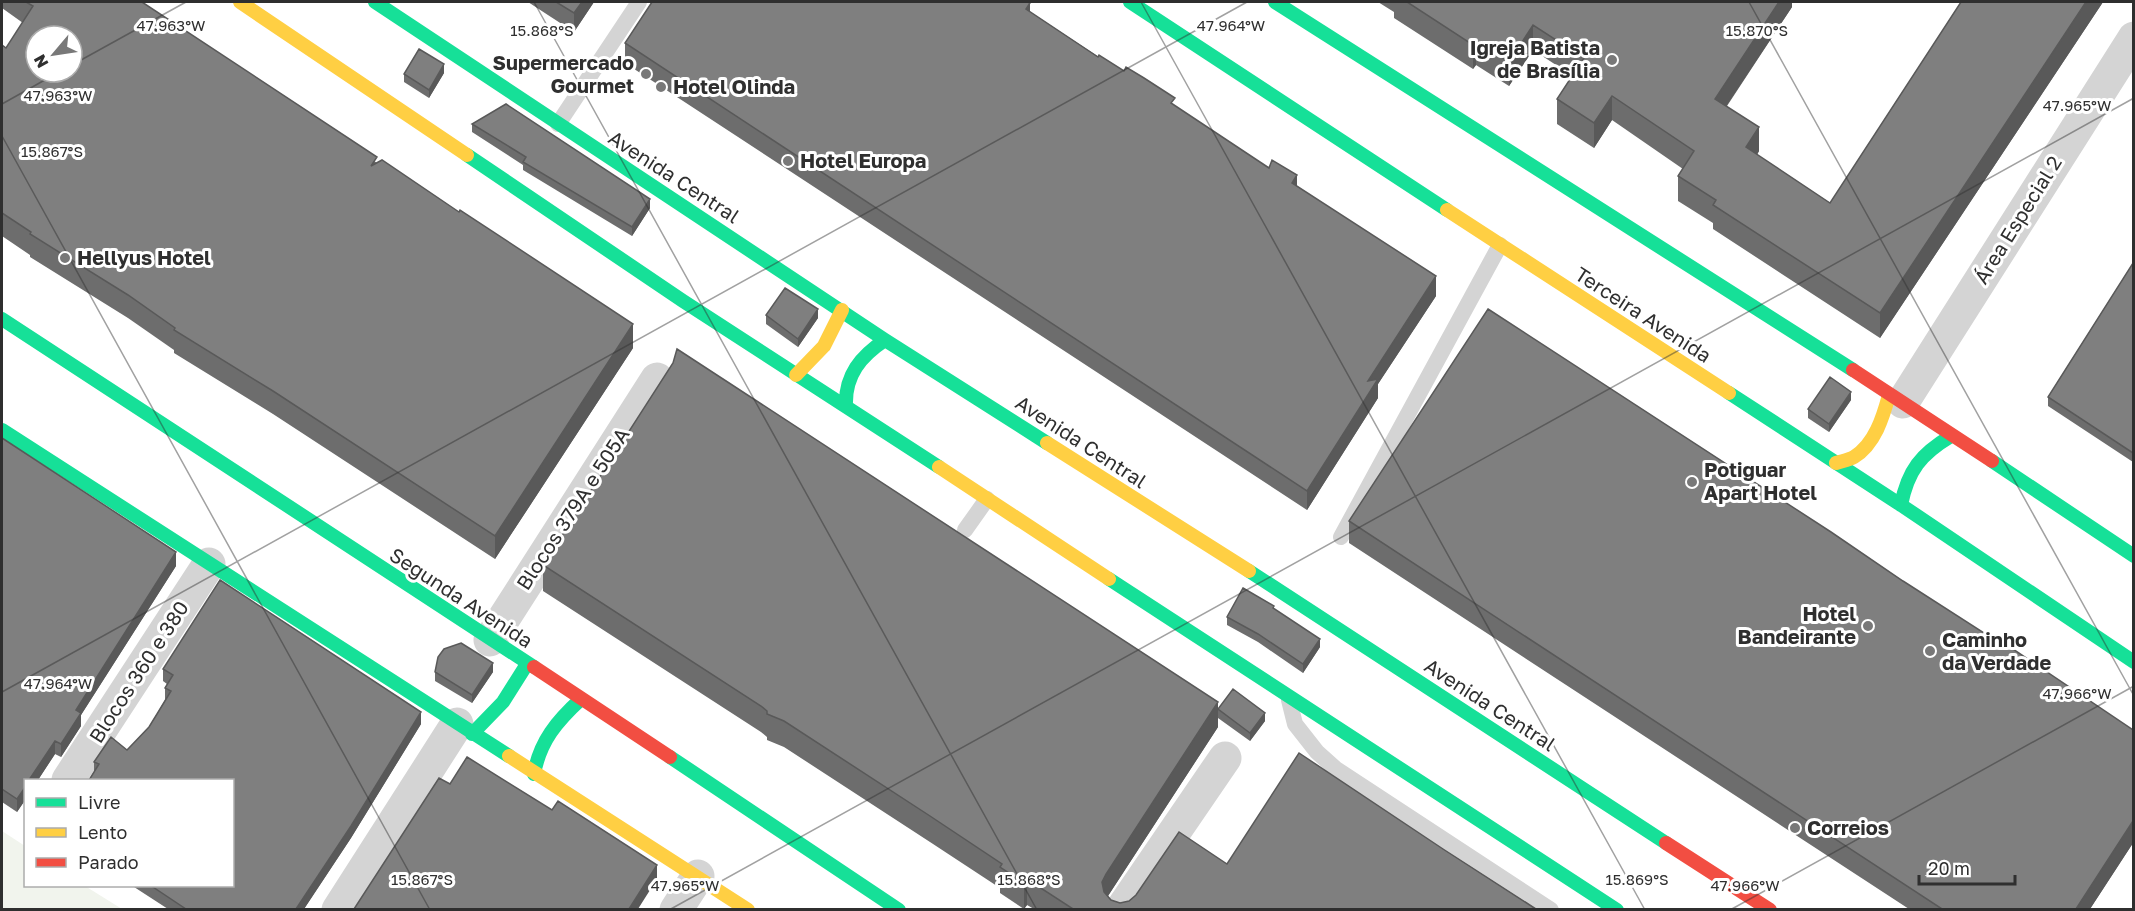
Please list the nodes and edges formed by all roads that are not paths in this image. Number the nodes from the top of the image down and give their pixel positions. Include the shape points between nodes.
1 (240, 2) edge
2 (375, 2) edge
3 (639, 2) edge
4 (1130, 2) edge
5 (1275, 2) edge
6 (2133, 38) edge
7 (558, 124) junction
8 (1500, 245) junction
9 (842, 310) junction
10 (2, 319) edge
11 (885, 340) junction
12 (796, 375) junction
13 (657, 379) dead end
14 (1896, 398) junction
15 (846, 405) junction
16 (2, 430) edge
17 (1951, 436) junction
18 (1836, 463) junction
19 (987, 499) junction
20 (1901, 505) junction
21 (965, 530) dead end
22 (1341, 537) dead end
23 (2133, 556) edge
24 (209, 564) junction
25 (489, 640) junction
26 (2133, 662) edge
27 (527, 664) junction
28 (1288, 696) junction
29 (581, 699) junction
30 (465, 729) junction
31 (1225, 758) dead end
32 (534, 774) junction
33 (69, 779) edge
34 (698, 876) junction
35 (338, 909) edge
36 (676, 909) edge
37 (748, 909) edge
38 (899, 909) edge
39 (1121, 909) edge
40 (1551, 909) edge
41 (1617, 909) edge
42 (1770, 909) edge

1 - 12 street
2 - 7 street, Avenida Central
3 - 7 lane
4 - 8 street, Terceira Avenida
5 - 14 street
6 - 14 street, Área Especial 2
7 - 9 street, Avenida Central
8 - 18 street, Terceira Avenida
8 - 22 lane
9 - 11 street, Avenida Central
9 - 12 street via 829,340
10 - 25 street, Segunda Avenida
11 - 15 street via 861,358 844,392
11 - 42 street, Avenida Central
12 - 15 street
13 - 25 street, Blocos 379A e 505A
14 - 17 street
14 - 18 street via 1871,439 1854,457
15 - 19 street
16 - 24 street
17 - 20 street via 1932,447 1911,472
17 - 23 street
18 - 20 street, Terceira Avenida
19 - 21 lane
19 - 28 street
20 - 26 street, Terceira Avenida
24 - 30 street
24 - 33 street, Blocos 360 e 380
25 - 27 street, Segunda Avenida
27 - 29 street, Segunda Avenida
27 - 30 street via 503,704
28 - 40 lane via 1295,724 1336,769
28 - 41 street
29 - 32 street via 544,739
29 - 38 street, Segunda Avenida
30 - 32 street
30 - 35 street
31 - 39 street
32 - 34 street
34 - 36 street
34 - 37 street

